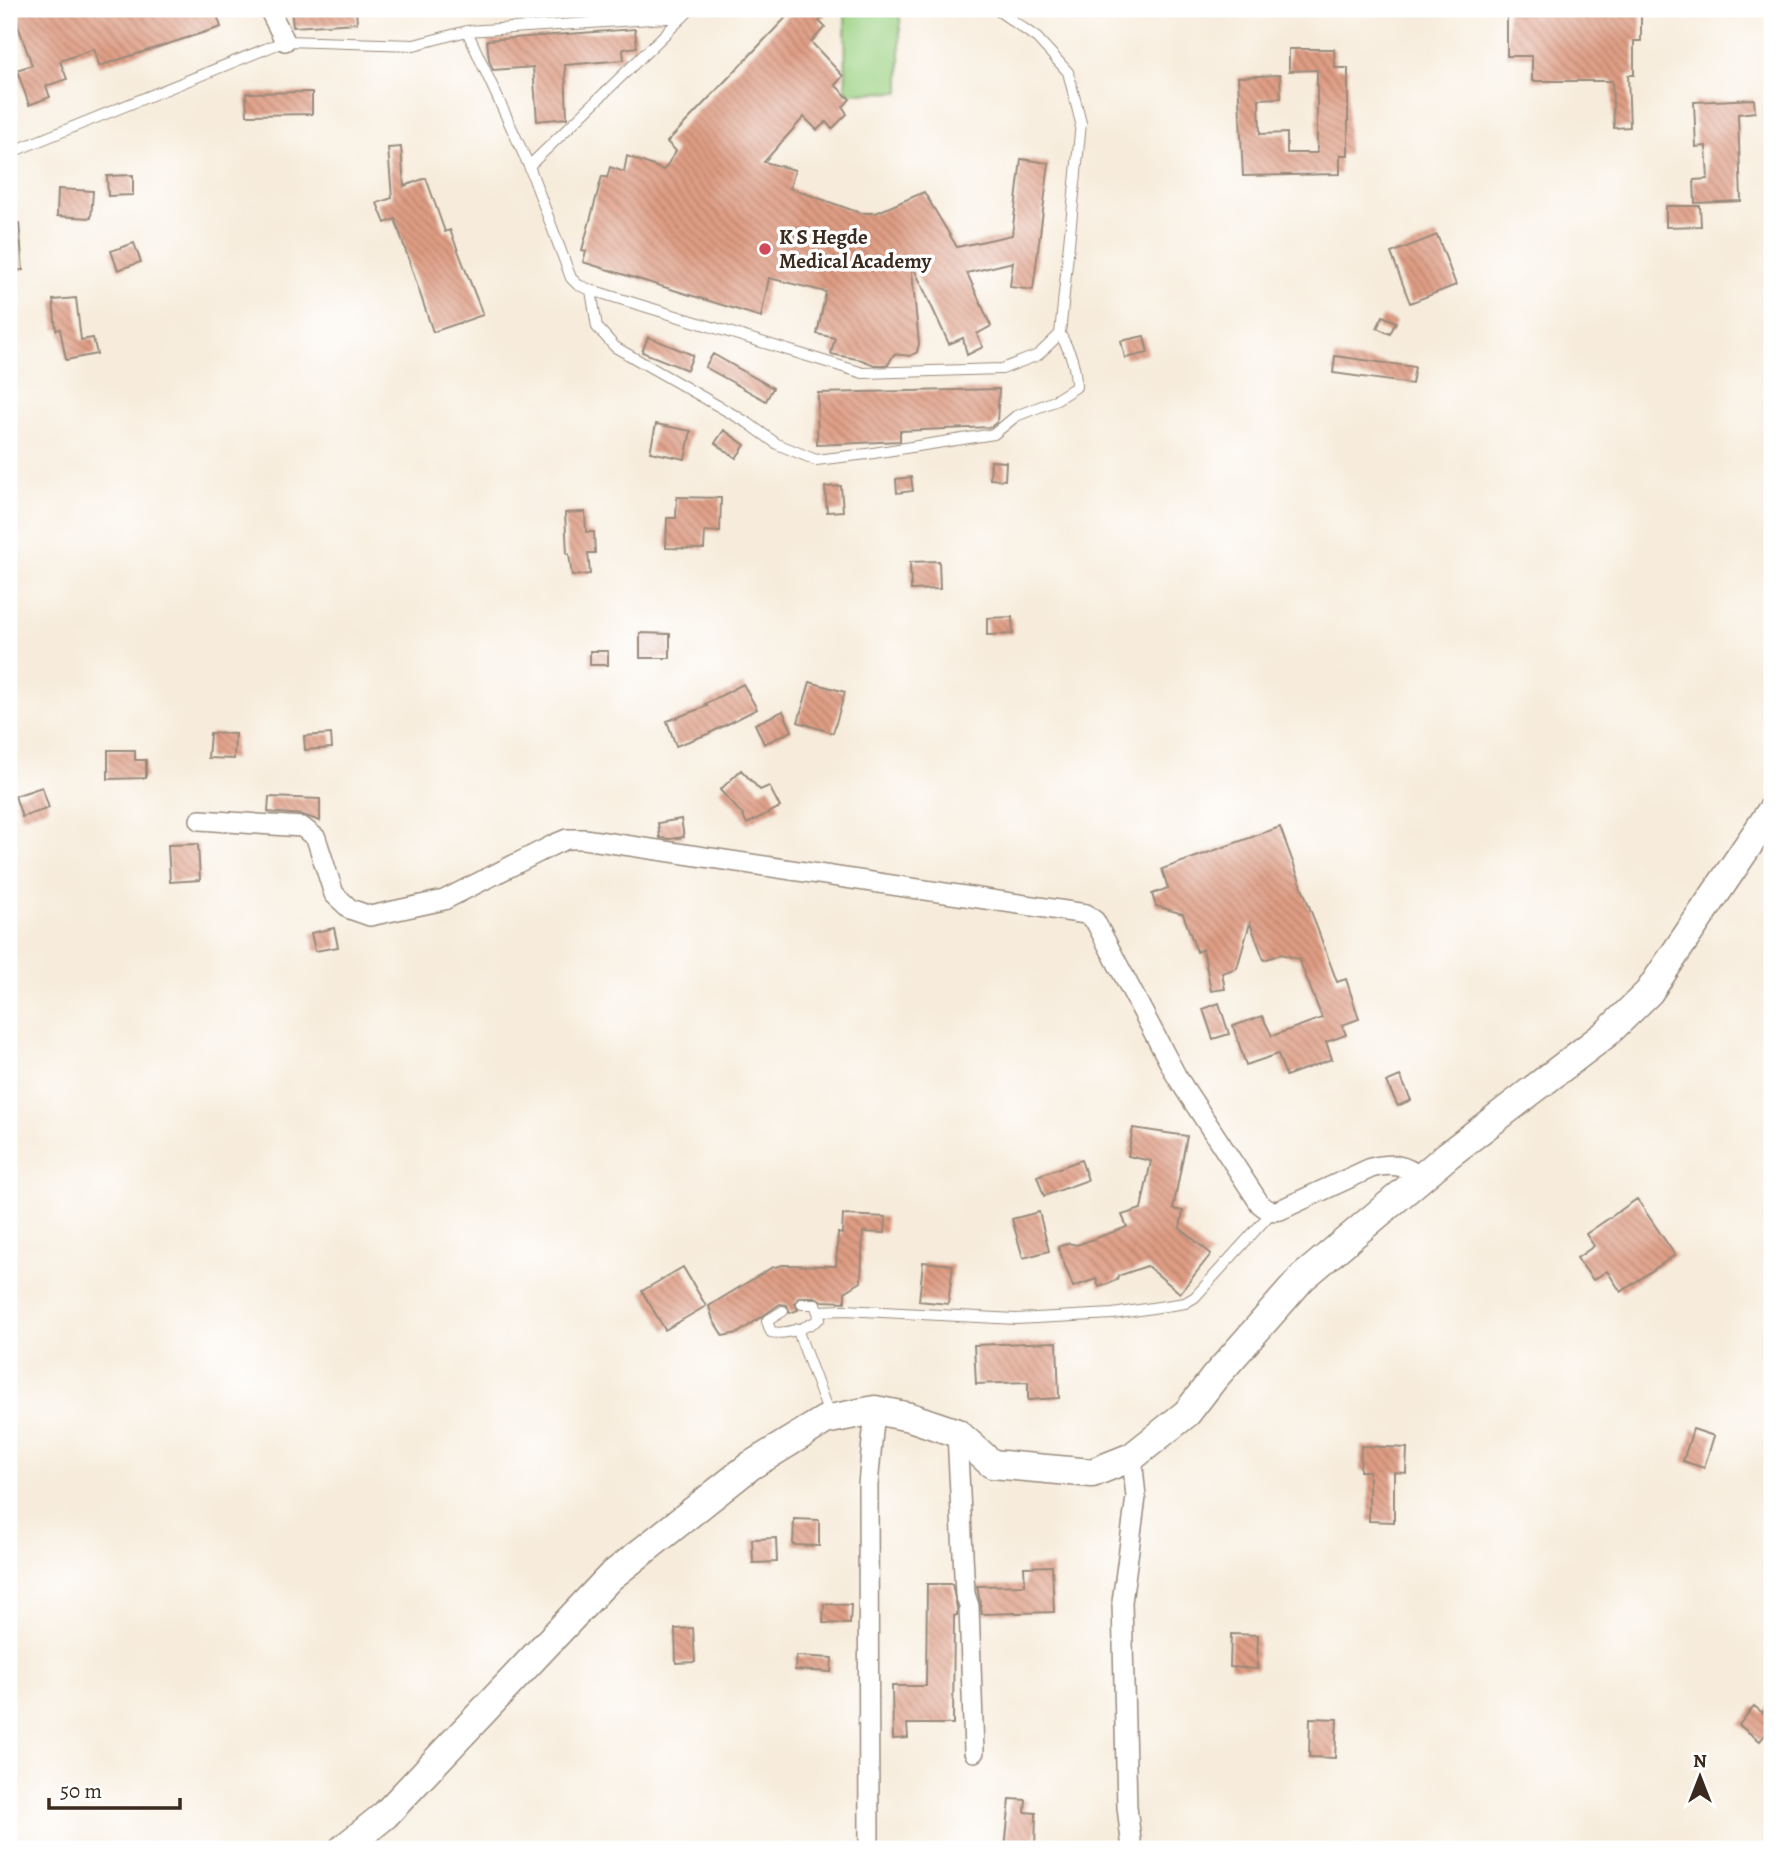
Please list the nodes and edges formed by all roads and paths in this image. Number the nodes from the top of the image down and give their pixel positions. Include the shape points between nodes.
1 (269, 9) edge
2 (691, 9) edge
3 (996, 9) edge
4 (683, 17) junction
5 (467, 31) junction
6 (285, 41) junction
7 (9, 153) edge
8 (529, 166) junction
9 (591, 290) junction
10 (1060, 334) junction
11 (1772, 810) edge
12 (200, 820) dead end
13 (1421, 1178) junction
14 (1272, 1212) junction
15 (802, 1304) dead end
16 (783, 1311) dead end
17 (819, 1311) junction
18 (797, 1329) junction
19 (875, 1410) junction
20 (831, 1419) junction
21 (957, 1433) junction
22 (1132, 1457) junction
23 (974, 1752) dead end
24 (343, 1849) edge
25 (869, 1849) edge
26 (1132, 1849) edge

1 - 6 street
2 - 4 lane
3 - 10 lane via 1037,38 1068,72 1081,123
4 - 5 lane
4 - 8 lane
5 - 6 lane via 414,45
5 - 8 lane
6 - 7 lane
8 - 9 lane via 570,278
9 - 10 lane via 863,373 1002,369 1038,355
9 - 10 lane via 597,327 615,347 777,444 816,460 994,434 1016,416 1076,387 1071,353
11 - 13 main road via 1649,992 1607,1033
12 - 14 street via 302,827 316,838 334,894 349,909 370,916 456,896 567,839 1086,914 1095,921 1177,1077 1260,1204
13 - 14 street via 1406,1167 1384,1165
13 - 22 main road via 1302,1278 1187,1413
14 - 17 lane via 1185,1303 1113,1314 1016,1319
15 - 17 lane via 816,1304
16 - 18 lane via 768,1318 768,1329 779,1333
17 - 18 lane via 818,1320
18 - 20 lane
19 - 20 main road
19 - 21 main road
19 - 25 street via 868,1485
20 - 24 main road via 750,1466 610,1577 385,1815
21 - 22 main road via 992,1464 1092,1473
21 - 23 street
22 - 26 street via 1136,1497 1122,1602

